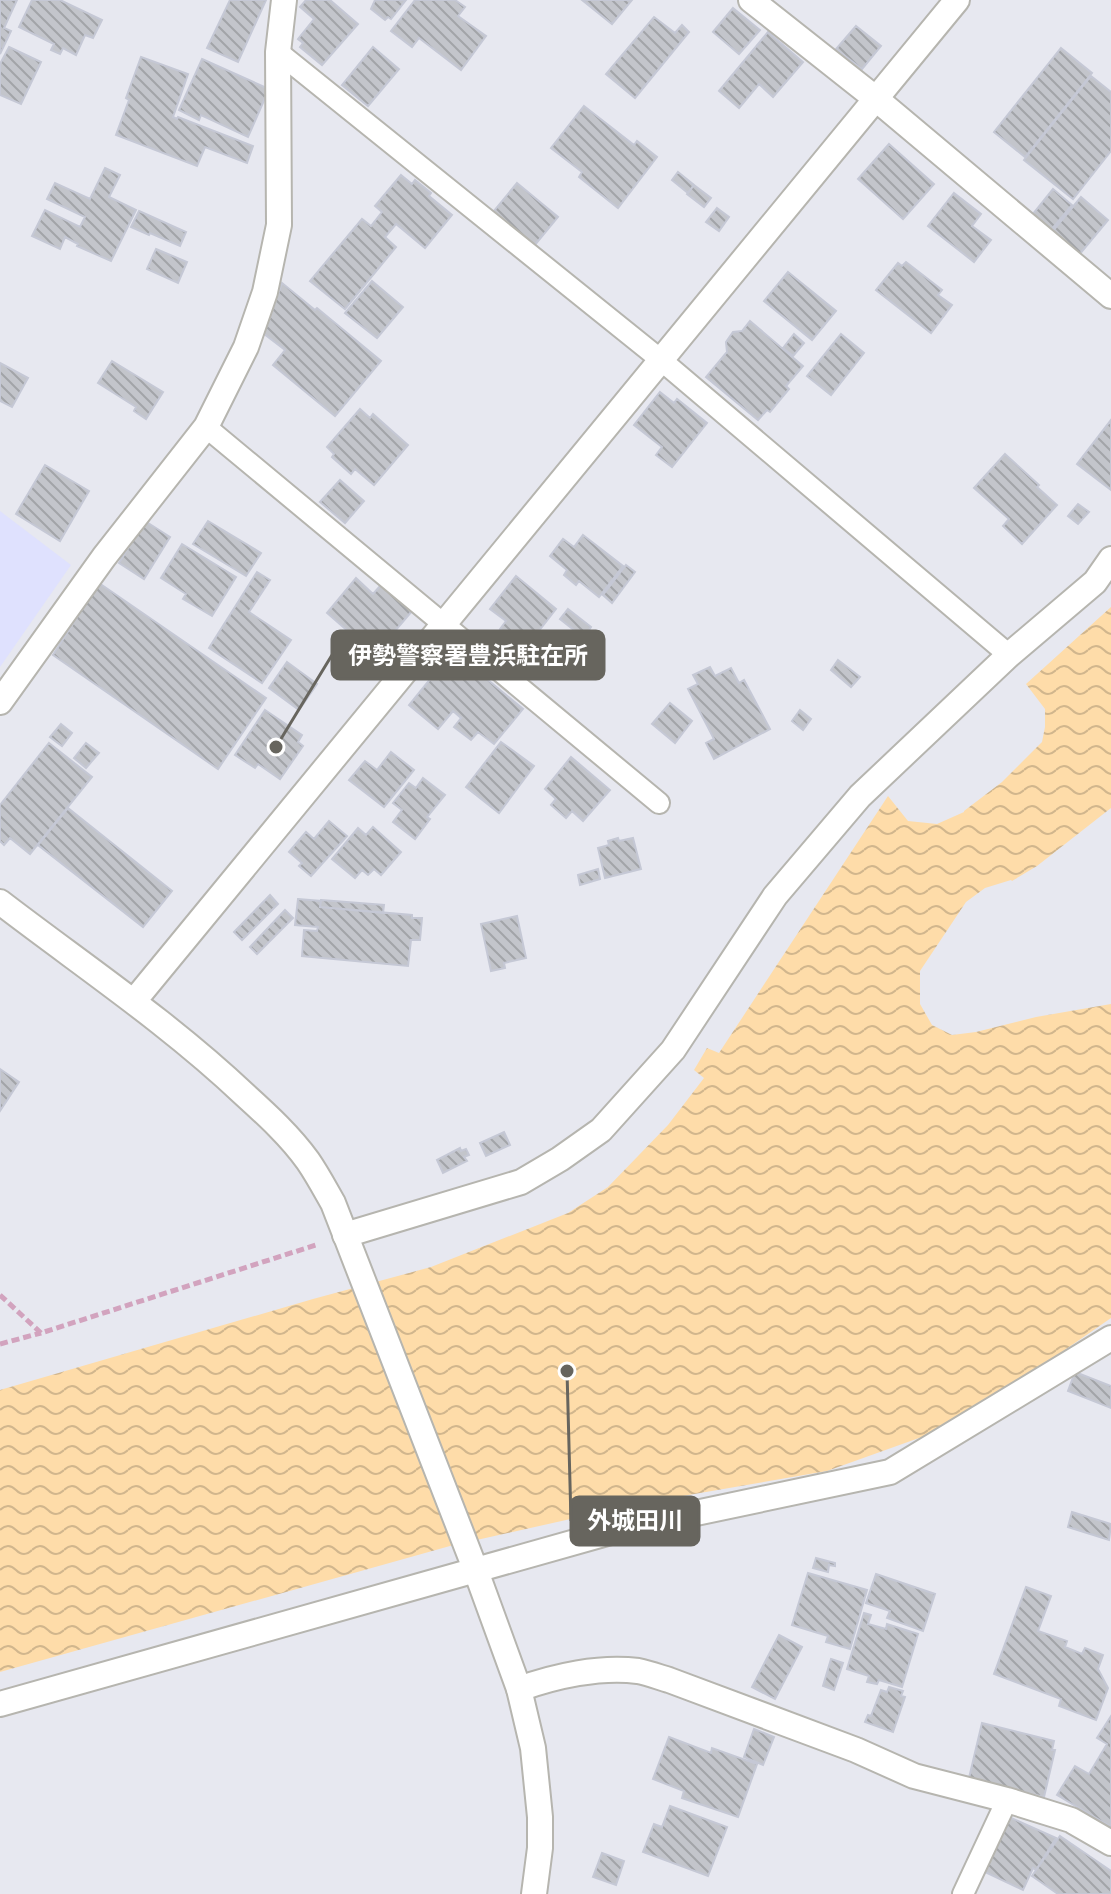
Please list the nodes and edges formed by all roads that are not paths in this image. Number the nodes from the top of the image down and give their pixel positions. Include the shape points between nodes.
1 (284, 0) edge
2 (751, 0) edge
3 (957, 0) edge
4 (278, 52) junction
5 (875, 98) junction
6 (1111, 296) edge
7 (661, 360) junction
8 (206, 427) junction
9 (1111, 559) edge
10 (444, 624) junction
11 (1009, 655) junction
12 (0, 702) edge
13 (659, 803) dead end
14 (0, 902) edge
15 (134, 1001) junction
16 (348, 1241) junction
17 (1111, 1338) edge
18 (473, 1563) junction
19 (519, 1689) junction
20 (0, 1704) edge
21 (1007, 1800) junction
22 (1111, 1843) edge
23 (534, 1894) edge
24 (963, 1894) edge

1 - 4 street
2 - 5 street
3 - 5 street
4 - 7 lane
4 - 8 street via 279,225 246,347
5 - 6 street
5 - 7 street
7 - 10 street
7 - 11 lane
8 - 10 lane
8 - 12 street
9 - 11 street via 1095,582
10 - 13 lane
10 - 15 street
11 - 16 street via 860,796 775,896 673,1050 601,1130 521,1182
14 - 15 street
15 - 16 street via 278,1126 308,1161
16 - 18 street
17 - 18 street via 890,1472
18 - 19 street
18 - 20 street
19 - 21 street via 578,1673 639,1671 914,1776
19 - 23 street via 533,1748 540,1817
21 - 22 street via 1071,1820
21 - 24 lane

